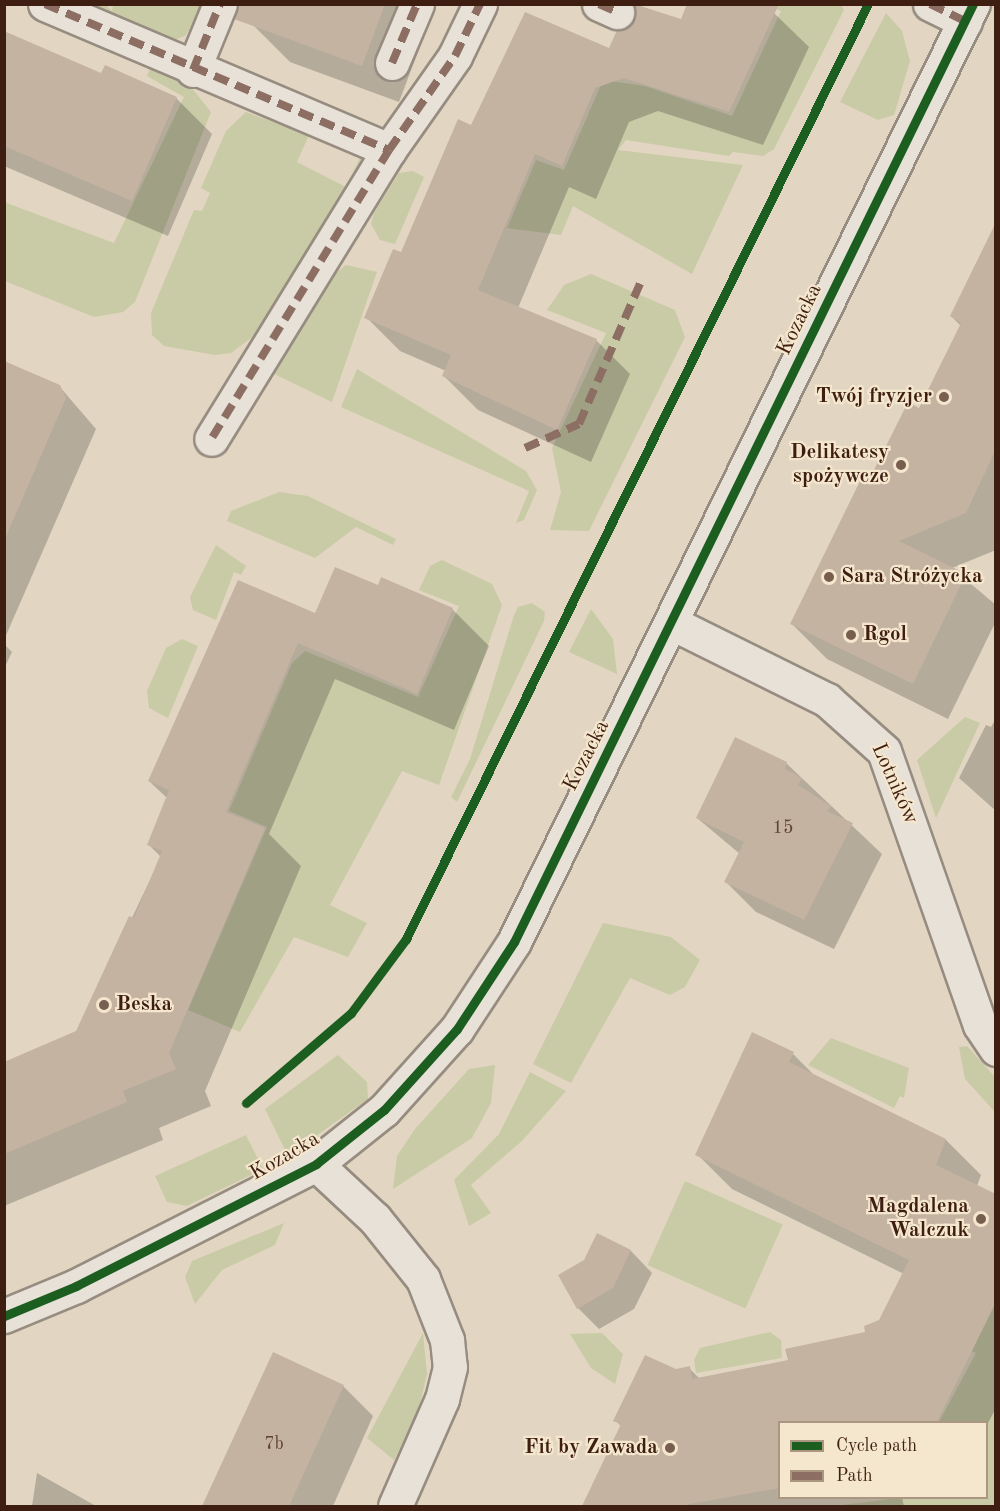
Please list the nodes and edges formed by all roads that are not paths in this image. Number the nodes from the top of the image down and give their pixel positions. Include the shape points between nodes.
1 (45, 4) edge
2 (220, 4) edge
3 (417, 4) edge
4 (480, 4) edge
5 (930, 4) edge
6 (969, 13) edge
7 (392, 63) dead end
8 (193, 70) junction
9 (388, 150) junction
10 (211, 440) dead end
11 (672, 623) junction
12 (996, 1049) edge
13 (316, 1164) junction
14 (4, 1316) edge
15 (395, 1506) edge

1 - 8 street
2 - 8 street
3 - 7 street
4 - 9 street via 455,56
5 - 6 street
6 - 11 street, Kozacka
8 - 9 street
9 - 10 street
11 - 12 street, Lotników via 827,700 884,751 980,1025
11 - 13 street, Kozacka via 495,973 457,1029 384,1110
13 - 14 street, Kozacka via 76,1286
13 - 15 street via 375,1219 423,1279 447,1340 450,1367 442,1399

